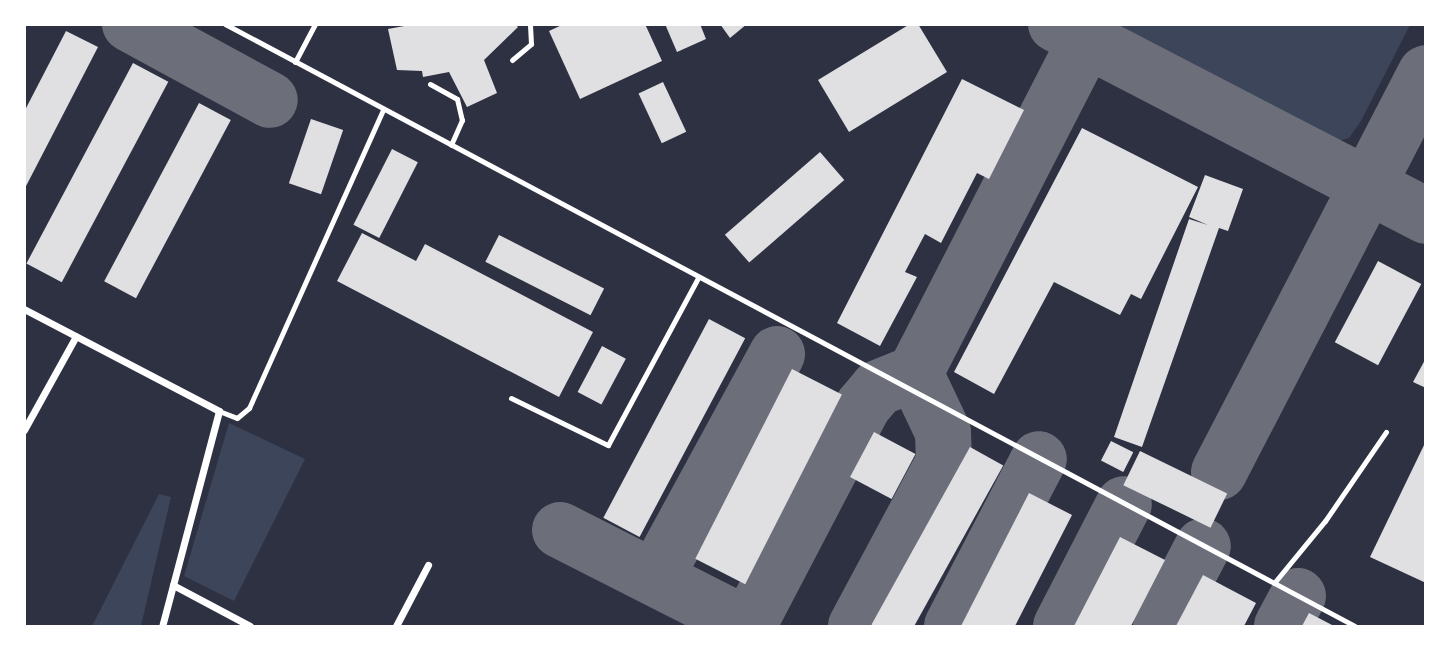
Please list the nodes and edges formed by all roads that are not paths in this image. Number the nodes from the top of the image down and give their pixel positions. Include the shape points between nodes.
1 (225, 24) edge
2 (315, 24) edge
3 (530, 24) edge
4 (512, 60) dead end
5 (295, 62) junction
6 (430, 84) dead end
7 (383, 110) junction
8 (451, 145) junction
9 (698, 278) junction
10 (24, 309) edge
11 (76, 336) junction
12 (510, 398) dead end
13 (219, 411) junction
14 (24, 430) edge
15 (1386, 432) dead end
16 (428, 565) dead end
17 (1274, 583) junction
18 (173, 585) junction
19 (162, 626) edge
20 (250, 626) edge
21 (396, 626) edge
22 (1355, 626) edge

1 - 5 lane
2 - 5 lane
3 - 4 lane via 531,44
5 - 7 lane
6 - 8 lane via 457,99 462,120
7 - 8 lane
7 - 13 lane via 249,408 237,418
8 - 9 lane
9 - 12 lane via 608,445
9 - 17 lane
10 - 11 street
11 - 13 street
11 - 14 street
13 - 18 street
15 - 17 lane via 1325,522
16 - 21 street
17 - 22 lane
18 - 19 street
18 - 20 street

